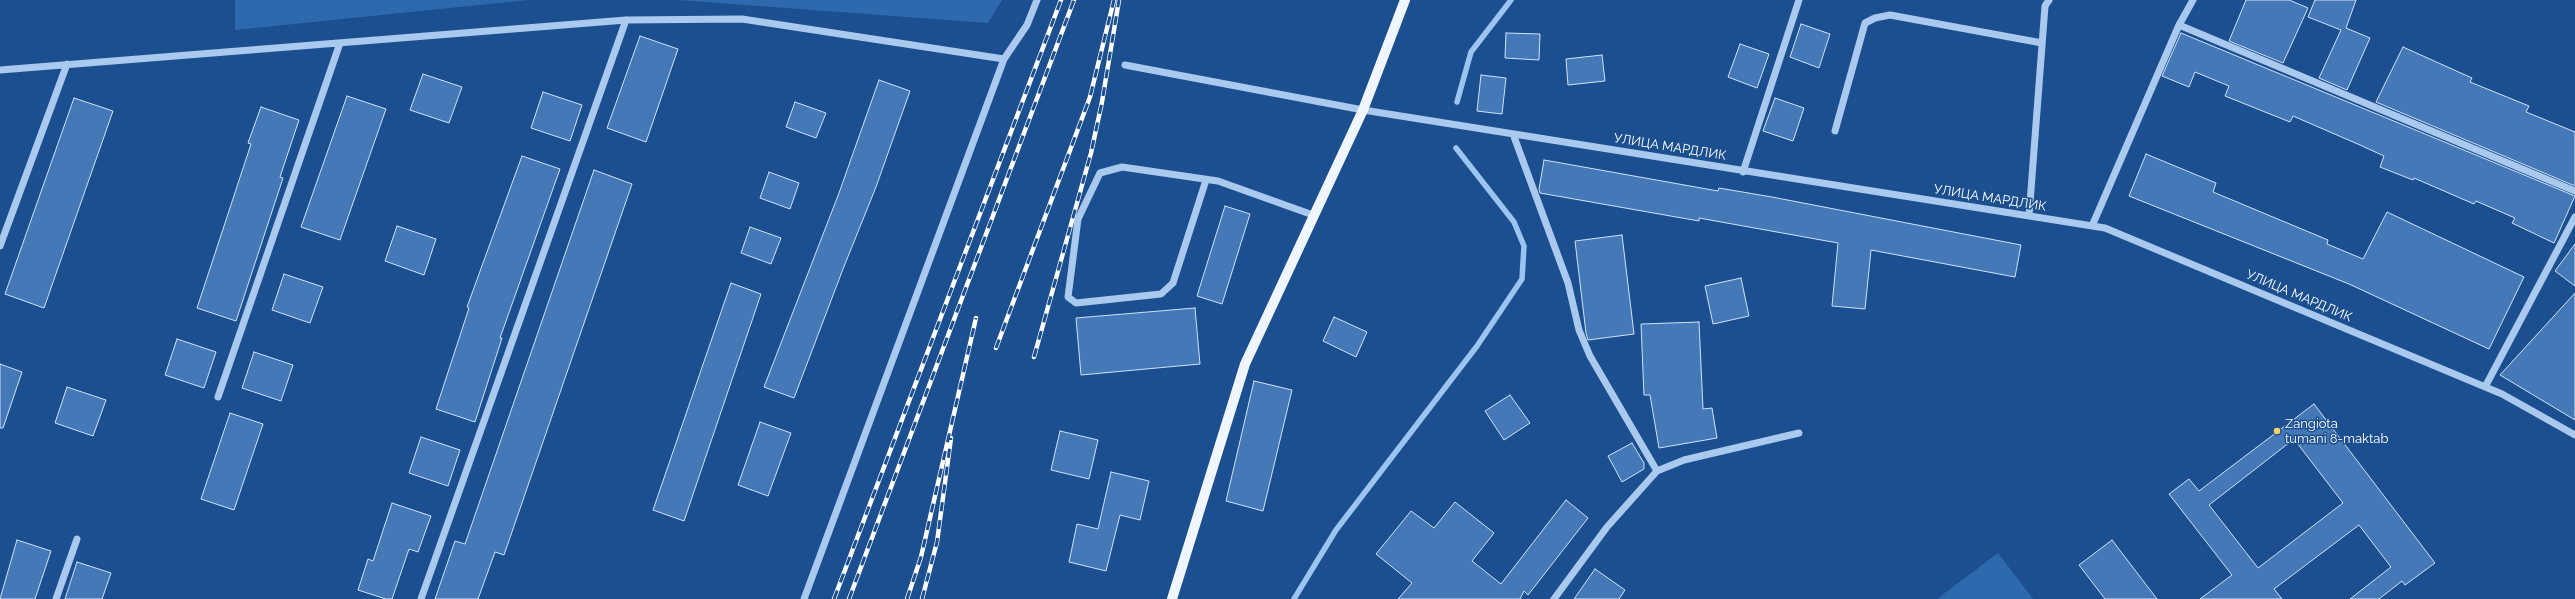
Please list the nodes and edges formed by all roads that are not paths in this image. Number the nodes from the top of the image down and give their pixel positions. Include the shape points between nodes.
1 (1037, 0) edge
2 (1405, 0) edge
3 (1799, 0) edge
4 (2049, 0) edge
5 (2193, 0) edge
6 (626, 20) junction
7 (2179, 25) junction
8 (340, 43) junction
9 (2042, 43) junction
10 (1004, 58) junction
11 (67, 64) junction
12 (1125, 65) dead end
13 (0, 70) edge
14 (1363, 110) junction
15 (1835, 131) dead end
16 (1513, 134) junction
17 (1743, 172) junction
18 (1206, 180) junction
19 (2575, 192) edge
20 (1313, 215) junction
21 (2029, 216) junction
22 (2575, 217) edge
23 (2092, 226) junction
24 (0, 246) edge
25 (2485, 387) junction
26 (218, 397) dead end
27 (1799, 433) dead end
28 (2575, 435) edge
29 (1657, 471) junction
30 (77, 539) dead end
31 (56, 599) edge
32 (421, 599) edge
33 (804, 599) edge
34 (1172, 599) edge
35 (1554, 599) edge

1 - 10 street via 1028,25
2 - 14 main road
3 - 17 street
4 - 9 street via 2045,6
5 - 7 street
6 - 8 street
6 - 10 street via 742,19
6 - 32 street
7 - 19 street
7 - 23 street
8 - 11 street
8 - 26 street
9 - 15 street via 1890,15 1875,18 1865,23
9 - 21 street
10 - 33 street
11 - 13 street
11 - 24 street
12 - 14 street, УЛИЦА МАРДЛИК
14 - 16 street, УЛИЦА МАРДЛИК
14 - 20 main road
16 - 17 street, УЛИЦА МАРДЛИК
16 - 29 street via 1568,282 1579,330 1590,356
17 - 21 street, УЛИЦА МАРДЛИК
18 - 18 street via 1122,167 1100,173 1078,219 1068,297 1076,304 1161,294 1173,283
18 - 20 street
20 - 34 main road via 1245,364
21 - 23 street, УЛИЦА МАРДЛИК
22 - 25 street
23 - 25 street, УЛИЦА МАРДЛИК via 2105,228
25 - 28 street, УЛИЦА МАРДЛИК
27 - 29 street via 1684,460
29 - 35 street via 1607,527
30 - 31 street

